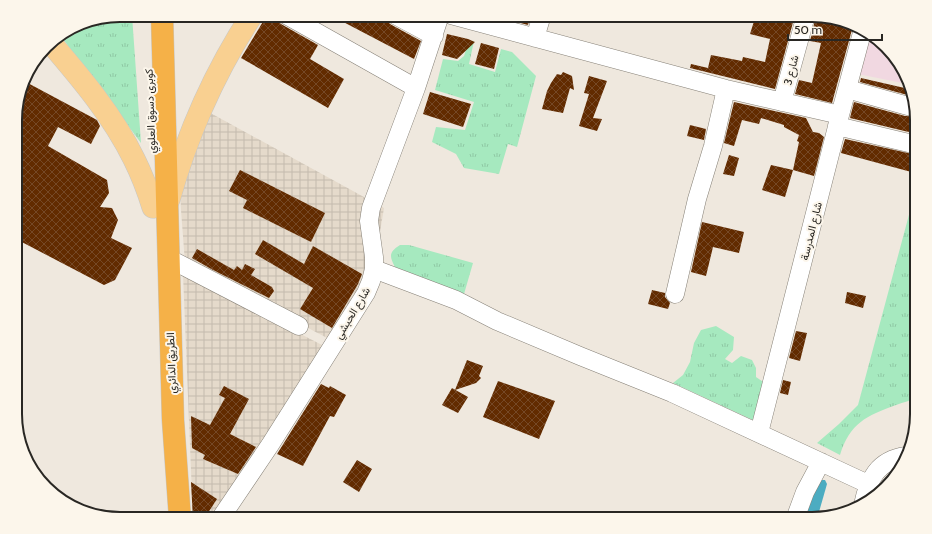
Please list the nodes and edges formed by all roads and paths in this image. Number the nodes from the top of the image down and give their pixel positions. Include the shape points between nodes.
1 (147, 22) edge
2 (162, 22) edge
3 (247, 22) edge
4 (298, 22) edge
5 (408, 22) edge
6 (438, 22) edge
7 (477, 22) edge
8 (540, 22) edge
9 (804, 22) edge
10 (861, 35) edge
11 (434, 36) junction
12 (535, 38) junction
13 (54, 47) edge
14 (416, 88) junction
15 (726, 89) junction
16 (847, 90) junction
17 (782, 102) junction
18 (908, 106) dead end
19 (838, 121) junction
20 (910, 143) edge
21 (160, 207) junction
22 (168, 258) junction
23 (374, 269) junction
24 (675, 294) dead end
25 (299, 326) dead end
26 (759, 433) junction
27 (900, 457) edge
28 (821, 462) junction
29 (868, 484) junction
30 (865, 496) edge
31 (165, 512) edge
32 (180, 512) edge
33 (225, 512) edge
34 (797, 512) edge

1 - 21 highway, كوبرى دسوق العلوي
2 - 21 highway, كوبرى دسوق العلوي
3 - 21 main road via 214,79
4 - 14 street
5 - 11 street
6 - 11 street, شارع الحبشي
7 - 12 street
8 - 12 street
9 - 17 street, شارع 3
10 - 16 street, شارع المدرسة
11 - 14 street, شارع الحبشي
12 - 15 street
13 - 21 main road via 122,136
14 - 23 street, شارع الحبشي via 371,208 369,221
15 - 17 street
15 - 24 street via 714,146 697,199
16 - 18 street
16 - 19 street, شارع المدرسة
17 - 19 street
19 - 20 street
19 - 26 street, شارع المدرسة
21 - 22 highway, الطريق الدائري
21 - 31 highway, الطريق الدائري via 158,389
22 - 25 street
22 - 32 highway, الطريق الدائري via 173,420
23 - 26 street via 456,300 497,321 672,393
23 - 33 street, شارع الحبشي via 366,293
26 - 28 street
27 - 29 street via 883,465
28 - 29 street
28 - 34 street via 804,492
29 - 30 street

